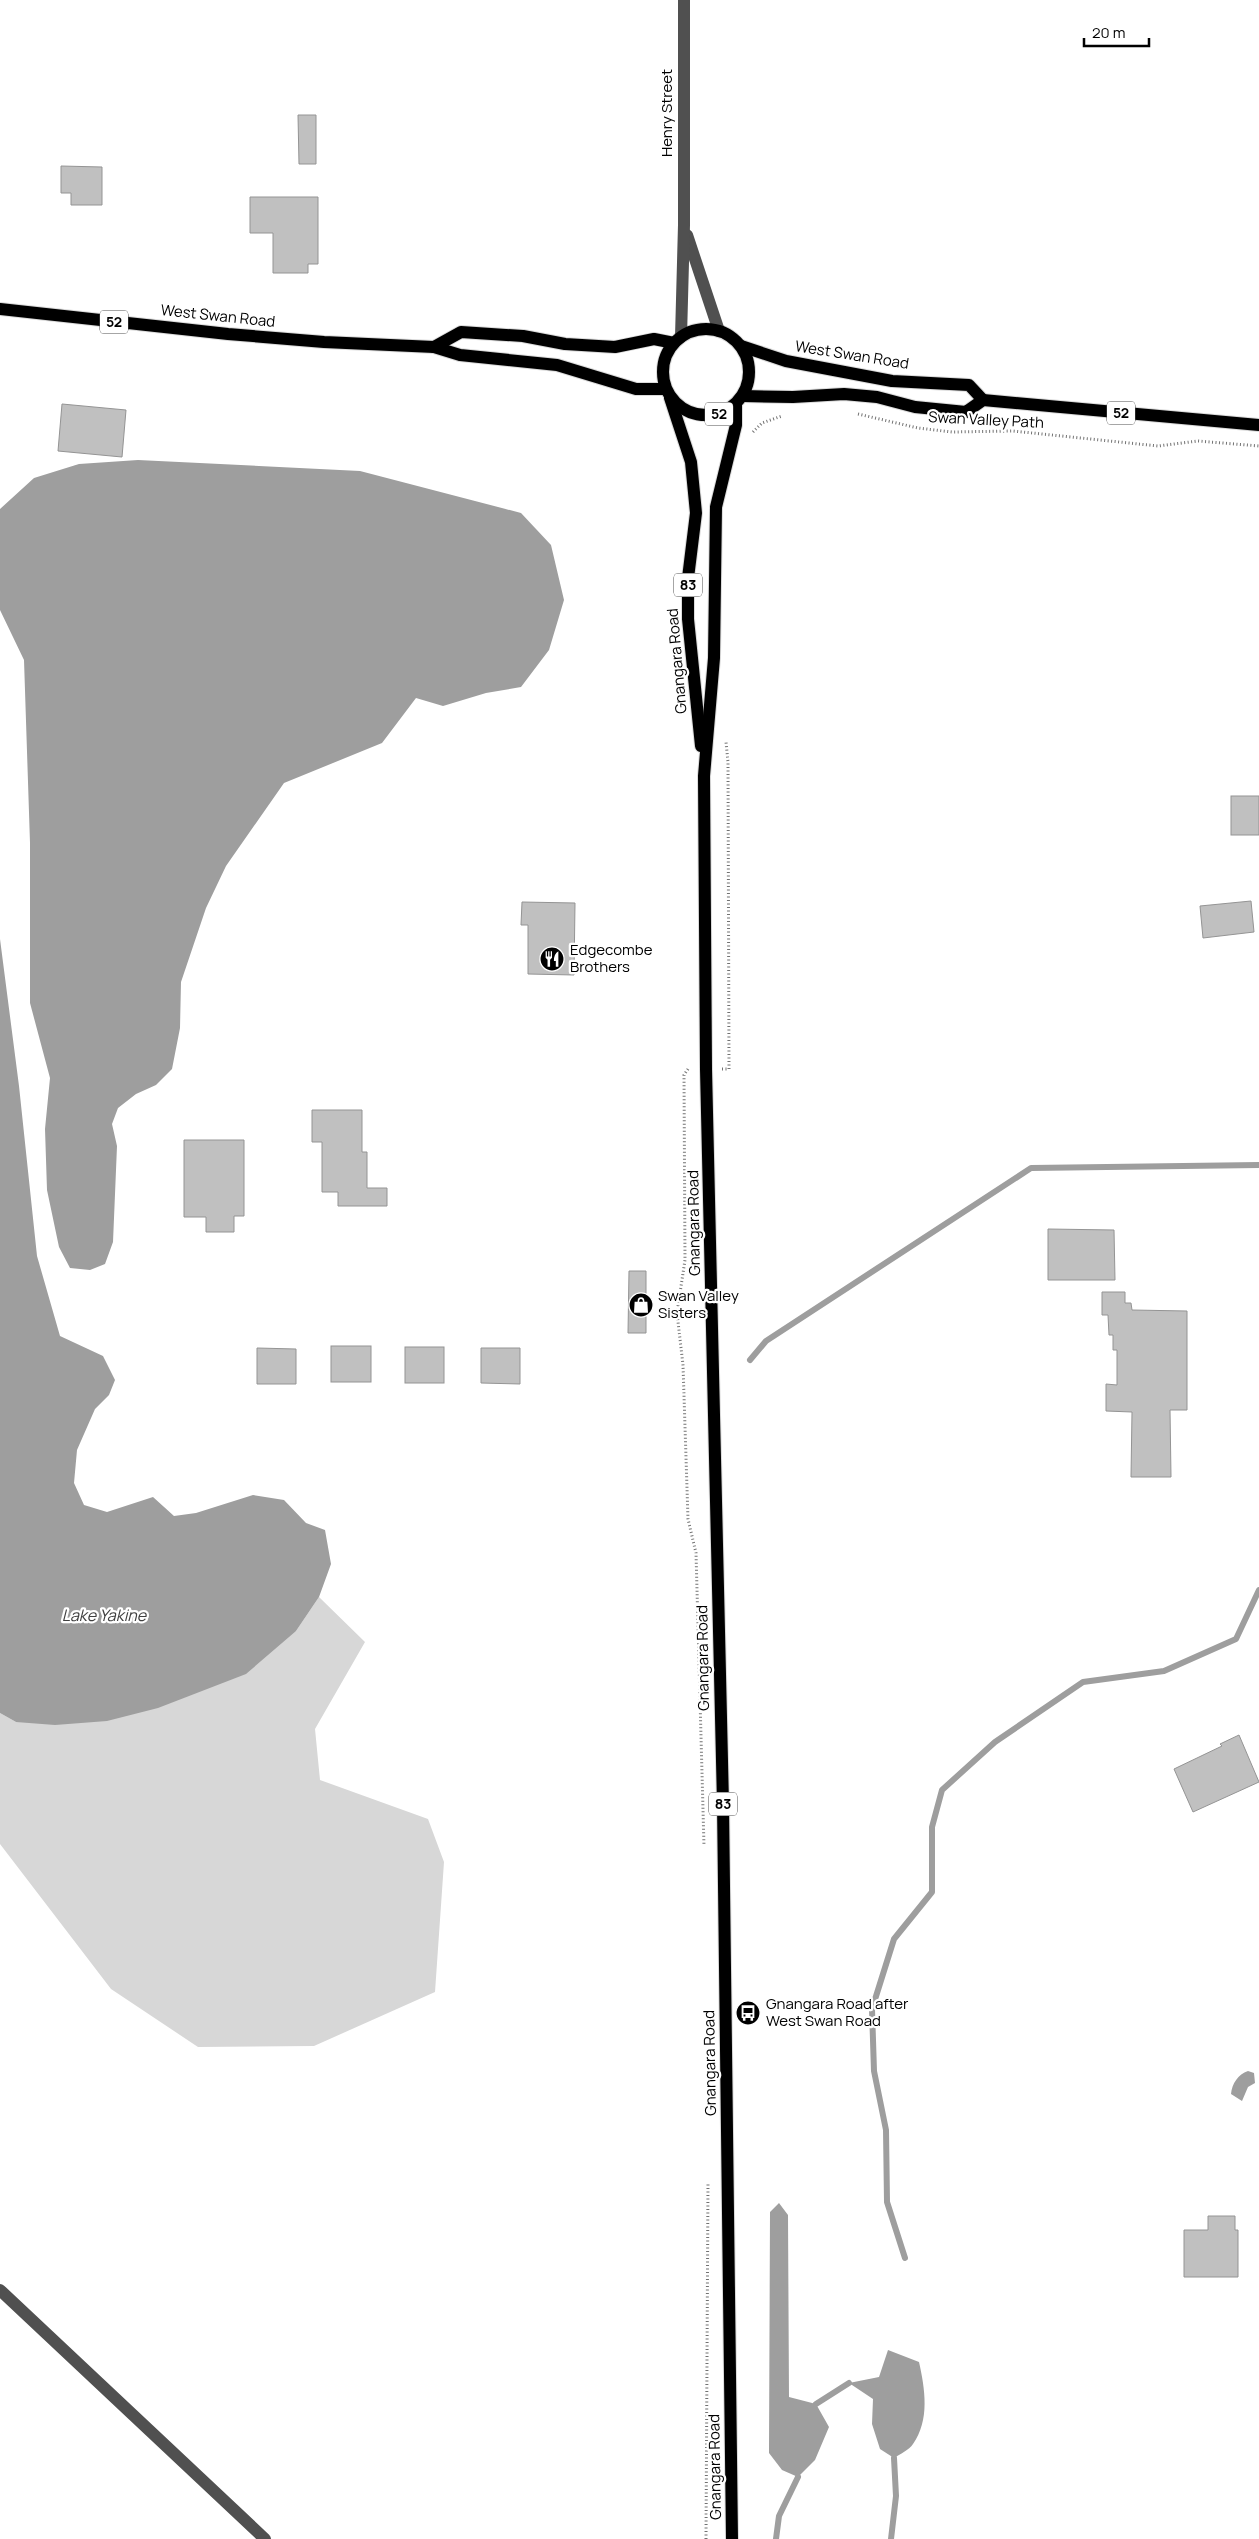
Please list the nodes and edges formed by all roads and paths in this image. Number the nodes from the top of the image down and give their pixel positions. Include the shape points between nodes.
1 (684, 0) edge
2 (684, 225) junction
3 (0, 309) edge
4 (719, 331) junction
5 (677, 340) junction
6 (741, 346) junction
7 (434, 347) junction
8 (668, 393) junction
9 (740, 400) junction
10 (983, 400) junction
11 (852, 413) dead end
12 (790, 414) dead end
13 (1259, 425) edge
14 (748, 436) dead end
15 (1259, 446) edge
16 (704, 776) junction
17 (0, 2290) edge
18 (265, 2539) edge
19 (732, 2539) edge

1 - 2 street, Henry Street
2 - 4 street, Henry Street
2 - 5 street, Henry Street
3 - 7 main road, West Swan Road / 52 via 228,334
4 - 5 main road via 699,330
4 - 6 main road
5 - 7 main road via 654,339 614,347 462,332
5 - 8 main road via 663,365 662,377
6 - 9 main road, 52 via 750,371
6 - 10 main road, West Swan Road via 786,361 892,381 969,385
7 - 8 main road, West Swan Road / 52 via 460,354 558,365 636,389
8 - 9 main road, 52 via 681,408 695,415 710,416 724,412
8 - 16 main road, Gnangara Road / 83 via 691,462 696,513 688,578 688,619
9 - 10 main road, 52 via 844,394 966,412
9 - 16 main road, Gnangara Road / 83 via 716,507 714,658
10 - 13 main road, 52
11 - 15 path, Swan Valley Path via 952,432 1013,431 1158,446 1198,441
12 - 14 path via 762,424
16 - 19 main road, Gnangara Road / 83 via 706,1069 723,1804
17 - 18 street

